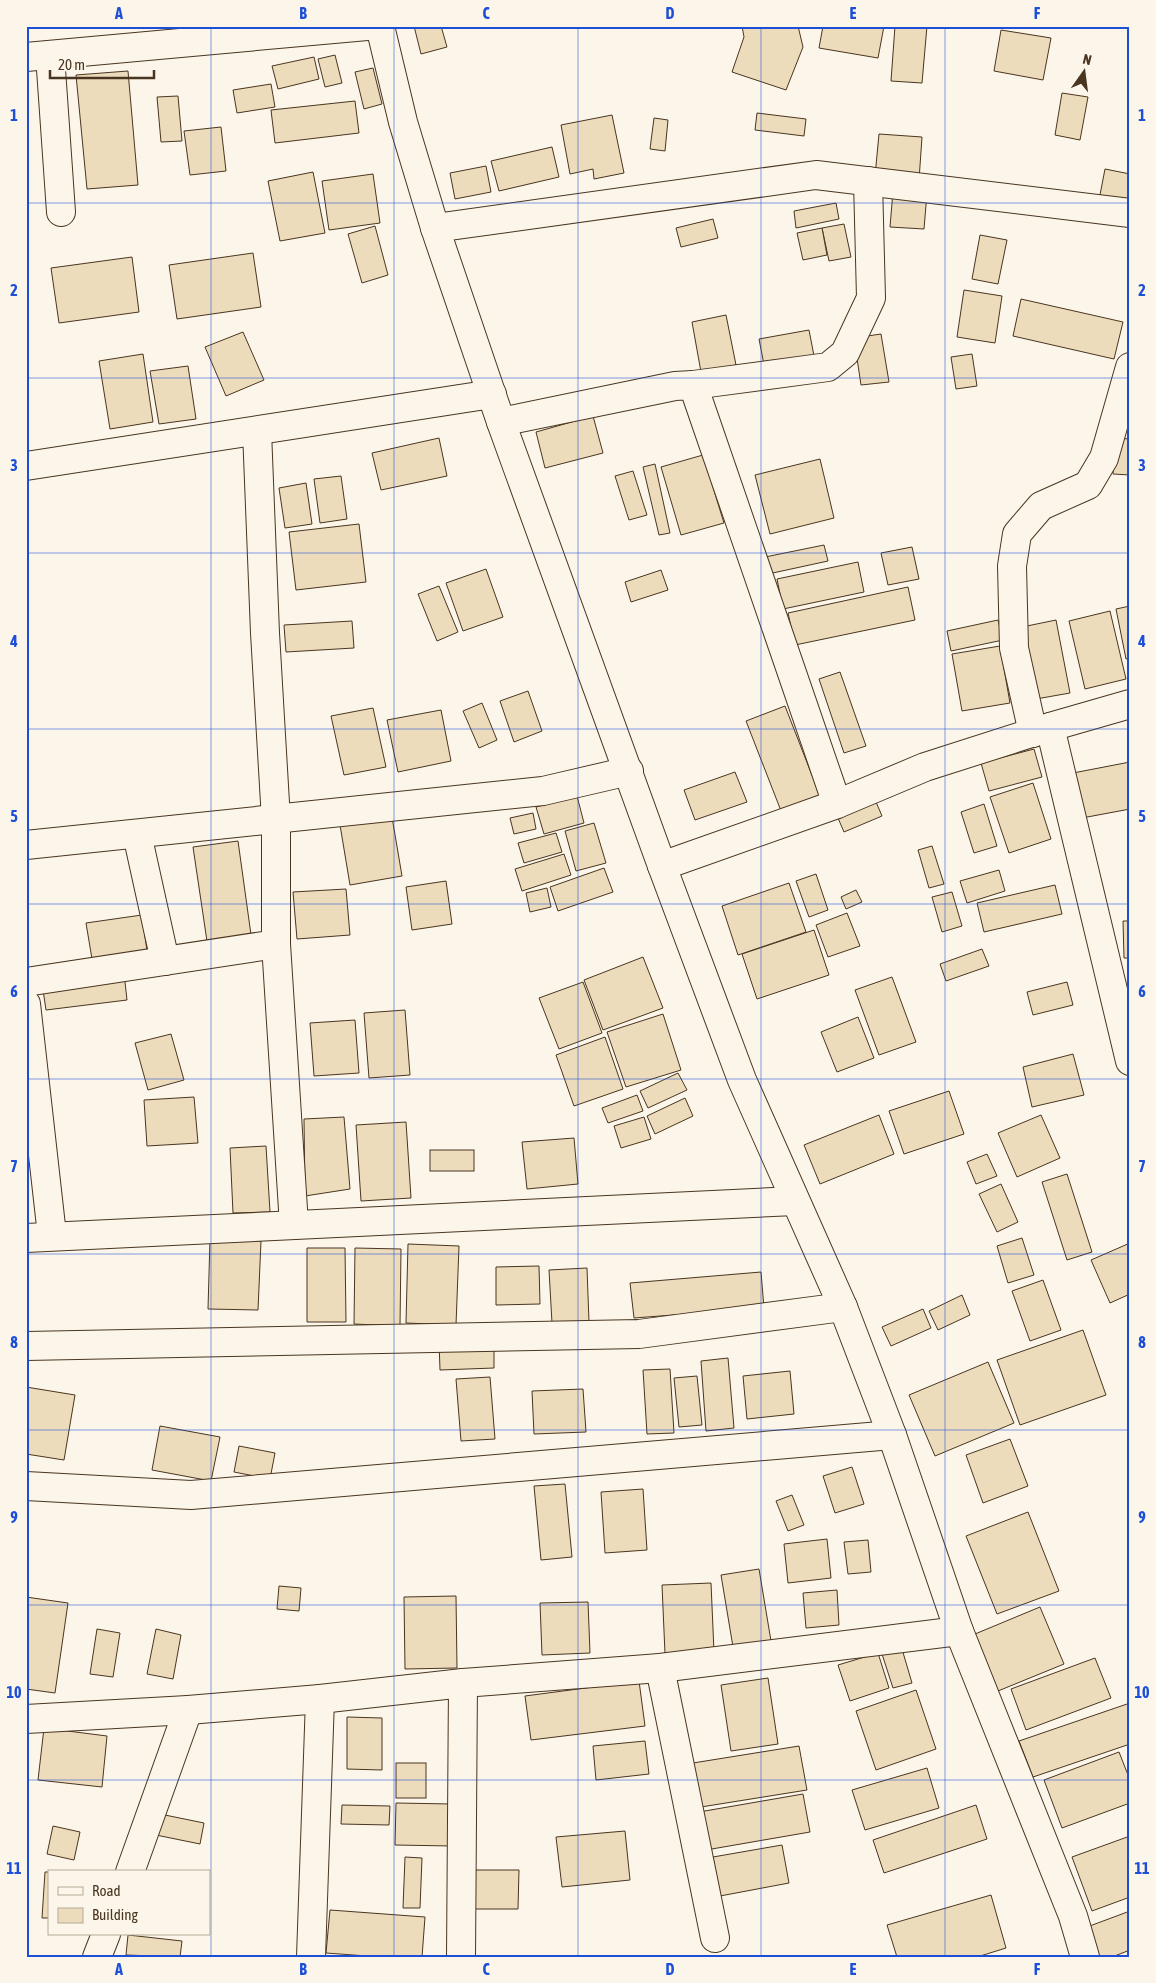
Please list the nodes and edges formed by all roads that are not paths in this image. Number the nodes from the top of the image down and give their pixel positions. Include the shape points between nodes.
1 (367, 26) edge
2 (380, 26) edge
3 (38, 56) edge
4 (868, 181) junction
5 (61, 212) dead end
6 (1130, 213) edge
7 (435, 228) junction
8 (1130, 367) edge
9 (693, 386) junction
10 (492, 394) junction
11 (501, 422) junction
12 (257, 431) junction
13 (26, 466) edge
14 (1130, 704) edge
15 (1042, 730) junction
16 (628, 771) junction
17 (837, 804) junction
18 (276, 820) junction
19 (137, 834) junction
20 (26, 845) edge
21 (662, 866) junction
22 (276, 944) junction
23 (165, 961) junction
24 (26, 982) edge
25 (26, 1004) edge
26 (1130, 1061) edge
27 (795, 1200) junction
28 (294, 1225) junction
29 (39, 1237) edge
30 (843, 1307) junction
31 (26, 1346) edge
32 (892, 1435) junction
33 (26, 1486) edge
34 (958, 1631) junction
35 (660, 1668) junction
36 (463, 1683) junction
37 (320, 1699) junction
38 (188, 1710) junction
39 (26, 1718) edge
40 (131, 1870) edge
41 (105, 1936) edge
42 (715, 1938) dead end
43 (97, 1957) edge
44 (312, 1957) edge
45 (461, 1957) edge
46 (1086, 1957) edge

1 - 3 street
2 - 7 street via 403,122
3 - 5 street
4 - 6 street
4 - 7 street via 816,175
4 - 9 street via 871,298 845,354 828,367
7 - 10 street
8 - 15 street via 1104,458 1088,485 1041,506 1017,534 1012,566 1014,648
9 - 11 street via 675,386
9 - 17 street
10 - 11 street
10 - 12 street
11 - 16 street
12 - 13 street
12 - 18 street
14 - 15 street
15 - 17 street via 925,767
15 - 26 street
16 - 18 street via 543,791
16 - 21 street
17 - 21 street
18 - 19 street
18 - 22 street
19 - 20 street
19 - 23 street
21 - 27 street via 742,1080
22 - 23 street
22 - 28 street
23 - 24 street
25 - 29 street
27 - 28 street
27 - 30 street
28 - 29 street
30 - 31 street via 639,1334
30 - 32 street
32 - 33 street via 191,1495
32 - 34 street
34 - 35 street
34 - 46 street via 1073,1916
35 - 36 street
35 - 42 street
36 - 37 street
36 - 45 street
37 - 38 street
37 - 44 street
38 - 39 street
38 - 40 street
41 - 43 street

